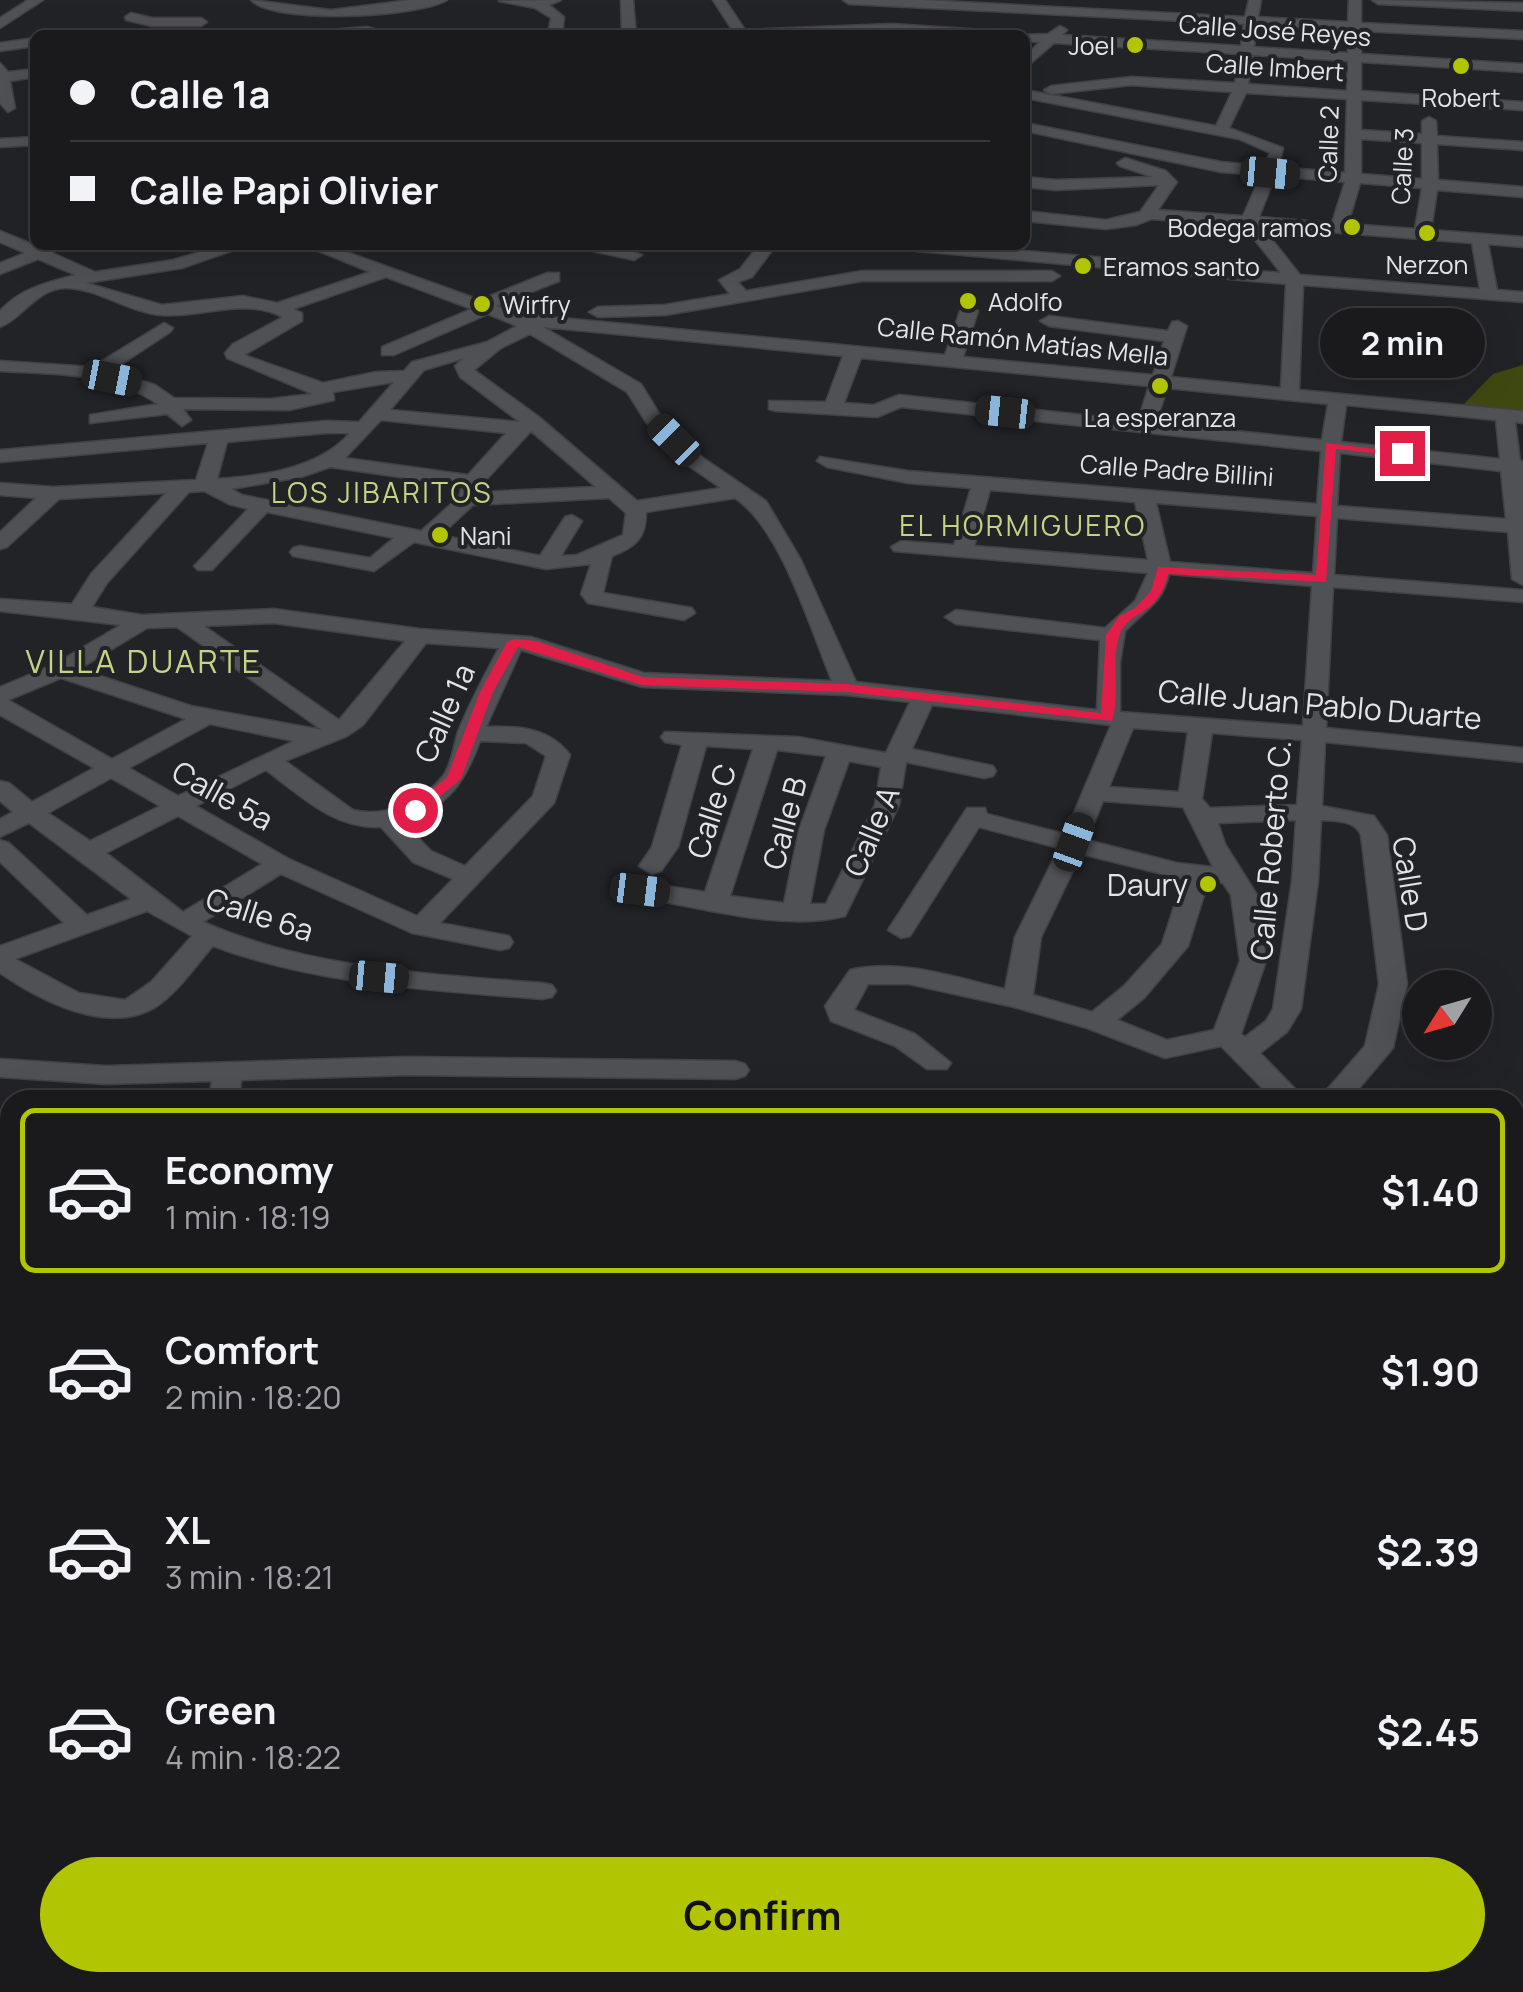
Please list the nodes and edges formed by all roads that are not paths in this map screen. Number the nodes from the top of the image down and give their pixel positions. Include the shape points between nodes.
1 (37, 0) edge
2 (257, 0) edge
3 (346, 0) edge
4 (441, 0) edge
5 (555, 0) edge
6 (627, 0) edge
7 (720, 0) edge
8 (848, 0) edge
9 (1092, 0) edge
10 (1172, 0) edge
11 (1255, 0) edge
12 (1355, 0) edge
13 (1378, 0) edge
14 (504, 2) edge
15 (929, 2) edge
16 (538, 4) junction
17 (1457, 4) junction
18 (1523, 7) edge
19 (1080, 12) junction
20 (331, 14) junction
21 (797, 14) dead end
22 (1146, 16) junction
23 (134, 22) edge
24 (1249, 22) junction
25 (1, 23) edge
26 (1353, 27) junction
27 (205, 28) edge
28 (902, 28) junction
29 (101, 30) edge
30 (325, 30) edge
31 (556, 30) edge
32 (629, 30) edge
33 (739, 30) edge
34 (815, 30) edge
35 (877, 30) edge
36 (886, 30) edge
37 (950, 30) edge
38 (1462, 32) junction
39 (1523, 36) edge
40 (1030, 37) edge
41 (1051, 38) junction
42 (30, 43) edge
43 (1139, 44) junction
44 (0, 47) edge
45 (1246, 52) junction
46 (1354, 58) junction
47 (1030, 59) edge
48 (1465, 64) junction
49 (1523, 68) edge
50 (2, 72) edge
51 (30, 73) edge
52 (1131, 81) junction
53 (1242, 87) junction
54 (1030, 93) edge
55 (1030, 95) edge
56 (1352, 95) junction
57 (1428, 100) junction
58 (1470, 102) junction
59 (1516, 106) edge
60 (9, 114) edge
61 (1147, 118) junction
62 (1030, 128) edge
63 (1220, 130) junction
64 (1352, 134) junction
65 (1429, 139) junction
66 (30, 141) edge
67 (1101, 142) junction
68 (0, 143) edge
69 (1037, 148) dead end
70 (1518, 168) edge
71 (1270, 173) junction
72 (1168, 180) junction
73 (1352, 180) junction
74 (1030, 182) edge
75 (1430, 185) junction
76 (1148, 214) junction
77 (1030, 216) edge
78 (1248, 222) junction
79 (1340, 228) junction
80 (1422, 235) junction
81 (0, 236) edge
82 (1479, 239) junction
83 (1523, 242) edge
84 (30, 244) edge
85 (43, 250) edge
86 (51, 250) edge
87 (223, 250) edge
88 (325, 250) edge
89 (449, 250) edge
90 (612, 250) edge
91 (764, 250) edge
92 (956, 250) edge
93 (146, 251) dead end
94 (634, 254) dead end
95 (174, 264) junction
96 (1094, 264) junction
97 (0, 269) edge
98 (1187, 271) junction
99 (387, 274) junction
100 (553, 276) dead end
101 (1078, 276) junction
102 (96, 278) junction
103 (1296, 280) junction
104 (66, 283) junction
105 (1490, 294) junction
106 (742, 297) junction
107 (1523, 297) edge
108 (278, 308) junction
109 (487, 309) junction
110 (969, 311) dead end
111 (2, 316) edge
112 (1049, 321) dead end
113 (523, 323) junction
114 (164, 328) dead end
115 (495, 344) junction
116 (380, 345) dead end
117 (854, 349) junction
118 (952, 359) junction
119 (0, 366) edge
120 (92, 375) junction
121 (406, 376) junction
122 (1160, 381) junction
123 (322, 390) junction
124 (1290, 394) junction
125 (1338, 398) junction
126 (776, 405) dead end
127 (173, 406) junction
128 (833, 409) junction
129 (1514, 416) edge
130 (97, 418) dead end
131 (370, 421) junction
132 (526, 425) junction
133 (1146, 426) junction
134 (219, 437) junction
135 (193, 438) junction
136 (1330, 445) junction
137 (0, 456) edge
138 (328, 461) junction
139 (827, 461) dead end
140 (1516, 466) edge
141 (982, 483) junction
142 (194, 484) junction
143 (0, 490) edge
144 (470, 490) junction
145 (738, 491) junction
146 (614, 492) junction
147 (53, 493) junction
148 (1144, 496) junction
149 (262, 506) junction
150 (632, 508) junction
151 (1328, 510) junction
152 (572, 520) dead end
153 (1520, 527) edge
154 (420, 536) junction
155 (0, 542) edge
156 (901, 547) dead end
157 (300, 552) dead end
158 (962, 552) junction
159 (602, 556) junction
160 (546, 563) junction
161 (204, 566) dead end
162 (1162, 570) junction
163 (1523, 578) edge
164 (1322, 580) junction
165 (1523, 596) edge
166 (0, 605) edge
167 (78, 611) junction
168 (684, 613) dead end
169 (956, 617) dead end
170 (182, 620) junction
171 (142, 622) junction
172 (1112, 635) junction
173 (420, 636) junction
174 (514, 642) junction
175 (61, 670) junction
176 (846, 688) junction
177 (0, 695) edge
178 (924, 697) junction
179 (0, 705) edge
180 (204, 718) junction
181 (1116, 719) junction
182 (1201, 725) junction
183 (469, 734) junction
184 (1314, 734) junction
185 (329, 735) junction
186 (767, 742) junction
187 (840, 753) junction
188 (1523, 756) edge
189 (896, 757) junction
190 (267, 760) junction
191 (110, 768) junction
192 (984, 771) dead end
193 (0, 788) edge
194 (1092, 794) junction
195 (178, 807) junction
196 (1197, 808) junction
197 (1309, 813) junction
198 (30, 815) junction
199 (389, 818) junction
200 (0, 829) edge
201 (1074, 842) junction
202 (0, 848) edge
203 (89, 852) junction
204 (280, 864) junction
205 (1198, 874) junction
206 (468, 876) junction
207 (1234, 876) junction
208 (716, 899) junction
209 (148, 902) junction
210 (796, 911) junction
211 (84, 926) junction
212 (422, 926) junction
213 (196, 928) junction
214 (901, 930) dead end
215 (500, 942) dead end
216 (0, 958) edge
217 (542, 991) dead end
218 (1019, 1000) junction
219 (1097, 1022) junction
220 (1235, 1043) junction
221 (937, 1063) dead end
222 (0, 1068) edge
223 (735, 1070) dead end
224 (226, 1086) edge
225 (1281, 1090) edge
226 (1342, 1090) edge

1 - 25 street
2 - 20 street via 265,7
3 - 20 street
4 - 20 street
5 - 16 street
6 - 32 street
7 - 33 street
8 - 15 street
8 - 35 street
9 - 19 street
10 - 22 street
11 - 24 street
12 - 26 street, Calle 2
13 - 17 street
14 - 16 street
15 - 19 street
15 - 28 street
16 - 31 street via 558,17
17 - 18 street
17 - 38 street
19 - 22 street
19 - 41 street
20 - 30 street
21 - 34 street
22 - 24 street
22 - 43 street
23 - 27 street
23 - 27 street via 190,7
23 - 29 street
24 - 26 street
24 - 45 street
26 - 38 street
26 - 46 street, Calle 2
28 - 36 street
28 - 37 street
38 - 39 street
38 - 48 street
40 - 41 street, Calle José Reyes
41 - 43 street, Calle José Reyes
41 - 47 street
42 - 44 street
43 - 45 street, Calle José Reyes
43 - 52 street
45 - 46 street, Calle José Reyes
45 - 53 street
46 - 48 street, Calle José Reyes
46 - 56 street, Calle 2
48 - 49 street, Calle José Reyes
48 - 58 street
50 - 51 street
50 - 60 street
52 - 53 street, Calle Imbert
52 - 54 street, Calle Imbert
53 - 56 street, Calle Imbert
53 - 63 street
55 - 61 street
56 - 57 street, Calle Imbert
56 - 64 street, Calle 2
57 - 58 street, Calle Imbert
57 - 65 street, Calle 3
58 - 59 street, Calle Imbert
59 - 70 street
61 - 63 street
61 - 67 street
62 - 67 street
63 - 71 street via 1278,151
64 - 65 street
64 - 73 street, Calle 2
65 - 70 street
65 - 75 street, Calle 3
66 - 68 street
67 - 71 street
69 - 72 street via 1101,156
70 - 75 street
71 - 73 street
71 - 78 street
72 - 74 street
72 - 76 street
73 - 75 street
73 - 79 street, Calle 2
75 - 80 street, Calle 3
76 - 77 street via 1112,224
76 - 78 street
78 - 79 street
78 - 103 street
79 - 80 street
80 - 82 street
81 - 84 street
82 - 83 street
82 - 105 street
85 - 97 street
86 - 102 street
87 - 95 street
88 - 99 street
89 - 99 street
90 - 94 street
91 - 106 street via 746,274 727,280
92 - 96 street
93 - 95 street
95 - 102 street
96 - 98 street
96 - 101 street
98 - 101 street
98 - 103 street
99 - 108 street
99 - 109 street
100 - 109 street
101 - 106 street via 862,276
102 - 104 street
103 - 105 street
103 - 124 street
104 - 108 street via 161,310 243,301
104 - 111 street via 22,300
105 - 107 street
106 - 109 street via 665,310
108 - 123 street via 296,318 239,348 236,358
109 - 113 street
109 - 116 street via 434,331 413,325
110 - 118 street
112 - 122 street via 1176,331
113 - 115 street
113 - 117 street, Calle Ramón Matías Mella
113 - 145 street via 634,388 696,462
114 - 120 street
115 - 121 street via 430,360
115 - 132 street via 464,366 466,373
117 - 118 street, Calle Ramón Matías Mella
117 - 128 street
118 - 122 street, Calle Ramón Matías Mella
119 - 120 street
120 - 127 street via 134,383
121 - 123 street
121 - 131 street
122 - 124 street, Calle Ramón Matías Mella
122 - 133 street
123 - 127 street via 324,398 284,404 208,400
124 - 125 street, Calle Ramón Matías Mella
125 - 129 street, Calle Ramón Matías Mella
125 - 136 street, Calle Roberto C.
126 - 128 street
127 - 130 street
127 - 135 street
128 - 133 street via 877,412 899,401
129 - 140 street
131 - 132 street
131 - 134 street
131 - 138 street
132 - 144 street
132 - 146 street
133 - 136 street
134 - 135 street
134 - 142 street
135 - 137 street
136 - 140 street
136 - 151 street, Calle Roberto C.
138 - 142 street via 277,478
138 - 144 street
139 - 141 street, Calle Padre Billini
140 - 153 street
141 - 148 street, Calle Padre Billini
141 - 158 street
142 - 147 street
142 - 149 street
142 - 167 street via 100,579
143 - 147 street
144 - 146 street
144 - 154 street
145 - 150 street
145 - 176 street via 759,506 791,560
146 - 150 street
147 - 155 street
148 - 151 street, Calle Padre Billini
148 - 162 street
149 - 154 street
149 - 161 street
150 - 159 street via 632,538
151 - 153 street, Calle Padre Billini
151 - 164 street, Calle Roberto C.
152 - 160 street
153 - 163 street
154 - 157 street via 374,565
154 - 160 street
156 - 158 street
158 - 162 street
159 - 160 street
159 - 168 street via 596,598
162 - 164 street
162 - 172 street via 1157,592
164 - 165 street
164 - 184 street, Calle Roberto C.
166 - 167 street
167 - 171 street
169 - 172 street
170 - 171 street, Calle Juan Pablo Duarte
170 - 173 street, Calle Juan Pablo Duarte via 274,616
170 - 185 street
171 - 175 street, Calle Juan Pablo Duarte
172 - 181 street
173 - 174 street, Calle Juan Pablo Duarte
173 - 185 street via 355,720
174 - 176 street, Calle Juan Pablo Duarte via 642,680
174 - 183 street, Calle 1a
175 - 177 street, Calle Juan Pablo Duarte
175 - 180 street
176 - 178 street, Calle Juan Pablo Duarte
178 - 181 street, Calle Juan Pablo Duarte
178 - 189 street, Calle A
179 - 191 street, Calle 5a
180 - 185 street
180 - 191 street
181 - 182 street, Calle Juan Pablo Duarte
181 - 194 street
182 - 184 street, Calle Juan Pablo Duarte
182 - 196 street
183 - 199 street, Calle 1a via 454,779 415,810
183 - 206 street via 538,736 558,755 545,798
184 - 188 street, Calle Juan Pablo Duarte
184 - 197 street, Calle Roberto C.
185 - 190 street
186 - 187 street
186 - 208 street, Calle C
186 - 208 street via 684,738 665,846 646,878
187 - 189 street
187 - 210 street, Calle B via 804,848
189 - 192 street
189 - 210 street, Calle A via 888,805 836,910
190 - 195 street
190 - 199 street via 344,815
191 - 195 street, Calle 5a
191 - 198 street
193 - 198 street, Calle 6a
194 - 196 street, Calle D
194 - 201 street
195 - 203 street
195 - 204 street, Calle 5a
196 - 197 street, Calle D
196 - 207 street
197 - 220 street, Calle Roberto C. via 1286,1009 1277,1026
197 - 226 street, Calle D via 1364,821 1374,835 1393,984 1380,1048
198 - 200 street
198 - 203 street, Calle 6a
199 - 206 street via 420,859
201 - 205 street
201 - 214 street via 974,815
201 - 218 street via 1021,948
202 - 211 street
203 - 209 street, Calle 6a
204 - 212 street, Calle 5a
204 - 213 street
205 - 207 street
205 - 219 street via 1174,946
206 - 212 street
207 - 220 street via 1244,896 1253,962
208 - 210 street
209 - 211 street
209 - 213 street, Calle 6a
211 - 216 street
212 - 215 street, Calle 5a
213 - 216 street via 145,1002 116,1008 47,990
213 - 217 street, Calle 6a via 318,968
218 - 219 street
218 - 221 street via 909,976 860,976 846,990 841,1014 905,1040
219 - 220 street via 1166,1049
220 - 225 street
222 - 224 street
223 - 224 street via 408,1066

